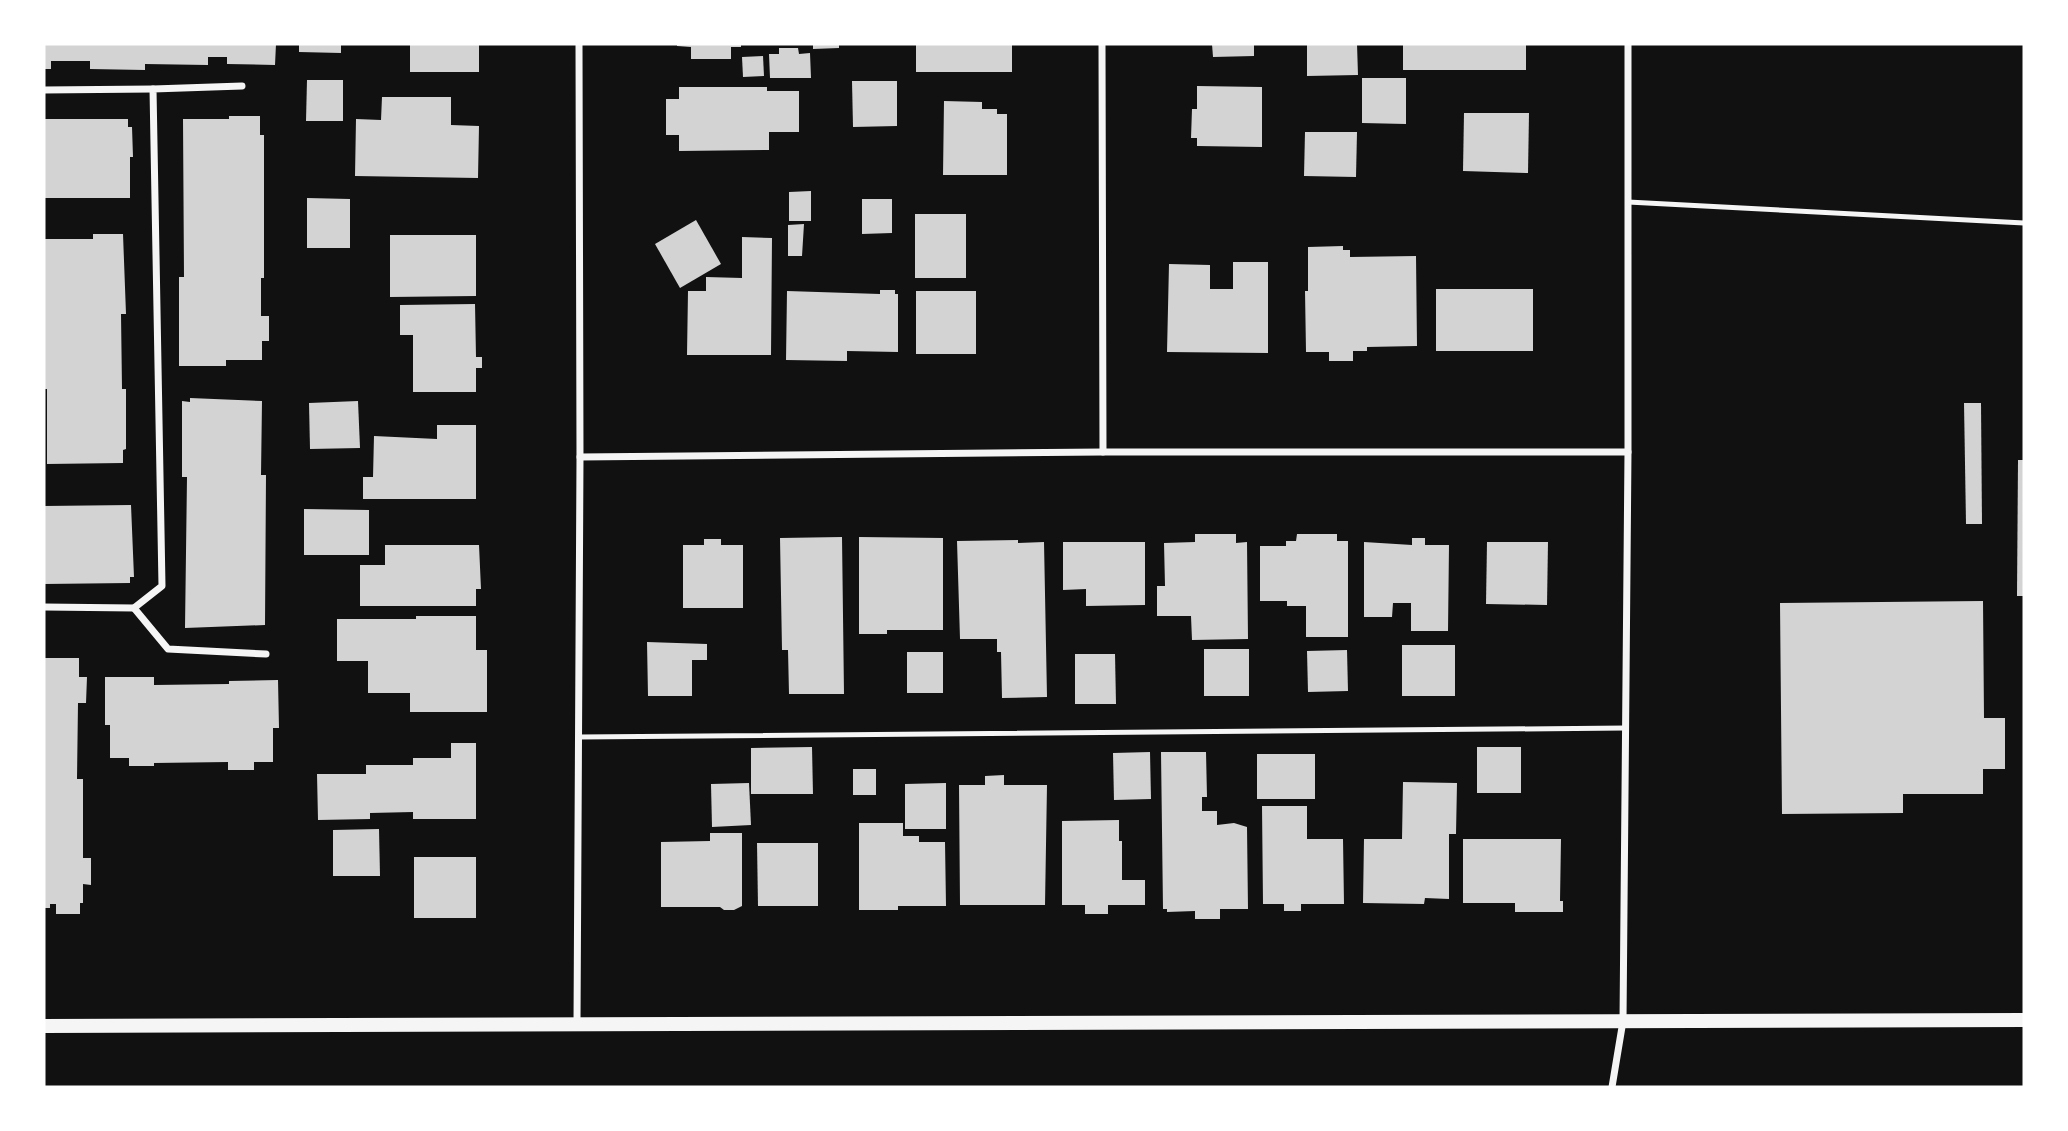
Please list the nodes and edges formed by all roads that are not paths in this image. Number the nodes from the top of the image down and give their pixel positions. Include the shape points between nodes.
1 (579, 44) edge
2 (1102, 44) edge
3 (1628, 44) edge
4 (242, 86) dead end
5 (153, 89) junction
6 (44, 90) edge
7 (1628, 202) junction
8 (2024, 223) edge
9 (1103, 452) junction
10 (1628, 452) junction
11 (580, 457) junction
12 (44, 607) edge
13 (134, 608) junction
14 (266, 654) dead end
15 (1626, 728) junction
16 (579, 737) junction
17 (2024, 1020) edge
18 (1623, 1021) junction
19 (577, 1024) junction
20 (44, 1026) edge
21 (1612, 1087) edge

1 - 11 street
2 - 9 street
3 - 7 street
4 - 5 street
5 - 6 street
5 - 13 street via 162,586
7 - 8 lane
7 - 10 street
9 - 10 street
9 - 11 street
10 - 15 street
11 - 16 street
12 - 13 street
13 - 14 street via 168,649
15 - 16 lane
15 - 18 street
16 - 19 street
17 - 18 main road
18 - 19 main road
18 - 21 street
19 - 20 main road

